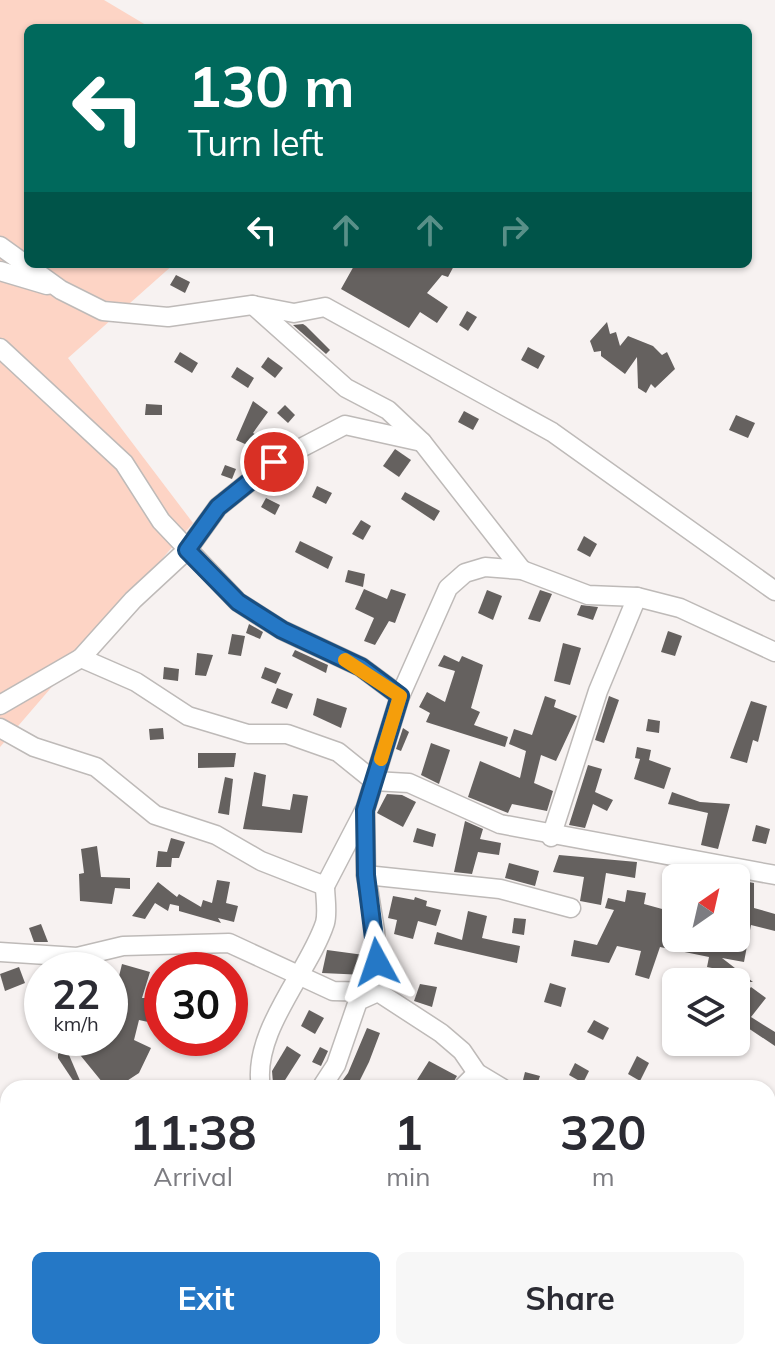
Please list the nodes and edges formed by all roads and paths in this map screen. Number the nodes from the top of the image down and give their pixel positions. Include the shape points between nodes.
1 (0, 246) edge
2 (24, 263) edge
3 (30, 268) edge
4 (0, 271) edge
5 (61, 290) junction
6 (252, 305) junction
7 (0, 348) edge
8 (422, 442) junction
9 (187, 550) junction
10 (522, 570) junction
11 (775, 591) edge
12 (637, 597) junction
13 (775, 652) edge
14 (81, 658) junction
15 (400, 696) junction
16 (0, 705) edge
17 (0, 728) edge
18 (374, 781) junction
19 (365, 810) junction
20 (551, 837) junction
21 (366, 875) junction
22 (775, 875) edge
23 (325, 886) junction
24 (571, 908) dead end
25 (0, 952) edge
26 (298, 975) junction
27 (378, 992) junction
28 (477, 1073) junction
29 (259, 1080) edge
30 (326, 1080) edge
31 (470, 1080) edge
32 (489, 1080) edge

1 - 2 street
3 - 5 street
4 - 5 street
5 - 6 street via 103,311 168,317
6 - 8 street via 346,388 388,410
6 - 11 street via 294,313 325,307 552,432
7 - 9 street via 124,463 161,521
8 - 9 street via 345,425 274,462 218,507
8 - 10 street
9 - 14 street
9 - 15 street via 238,602 282,630 361,667
10 - 12 street via 588,595
10 - 15 street via 485,567 465,573 448,588
12 - 13 street via 680,608
12 - 20 street via 598,691
14 - 16 street
14 - 18 street via 136,682 188,716 248,734 287,734 338,752
15 - 18 street
17 - 23 street via 34,747 96,767 155,815 216,835 261,861
18 - 19 street
18 - 20 street via 409,783 500,824
19 - 21 street
19 - 23 street
20 - 22 street
21 - 24 street via 500,889
21 - 27 street
23 - 26 street via 325,921
25 - 26 street via 77,957 123,946 229,943
26 - 27 street via 333,991
26 - 29 street via 279,1008
27 - 28 street via 452,1042
27 - 30 street via 358,1001
28 - 31 street
28 - 32 street

